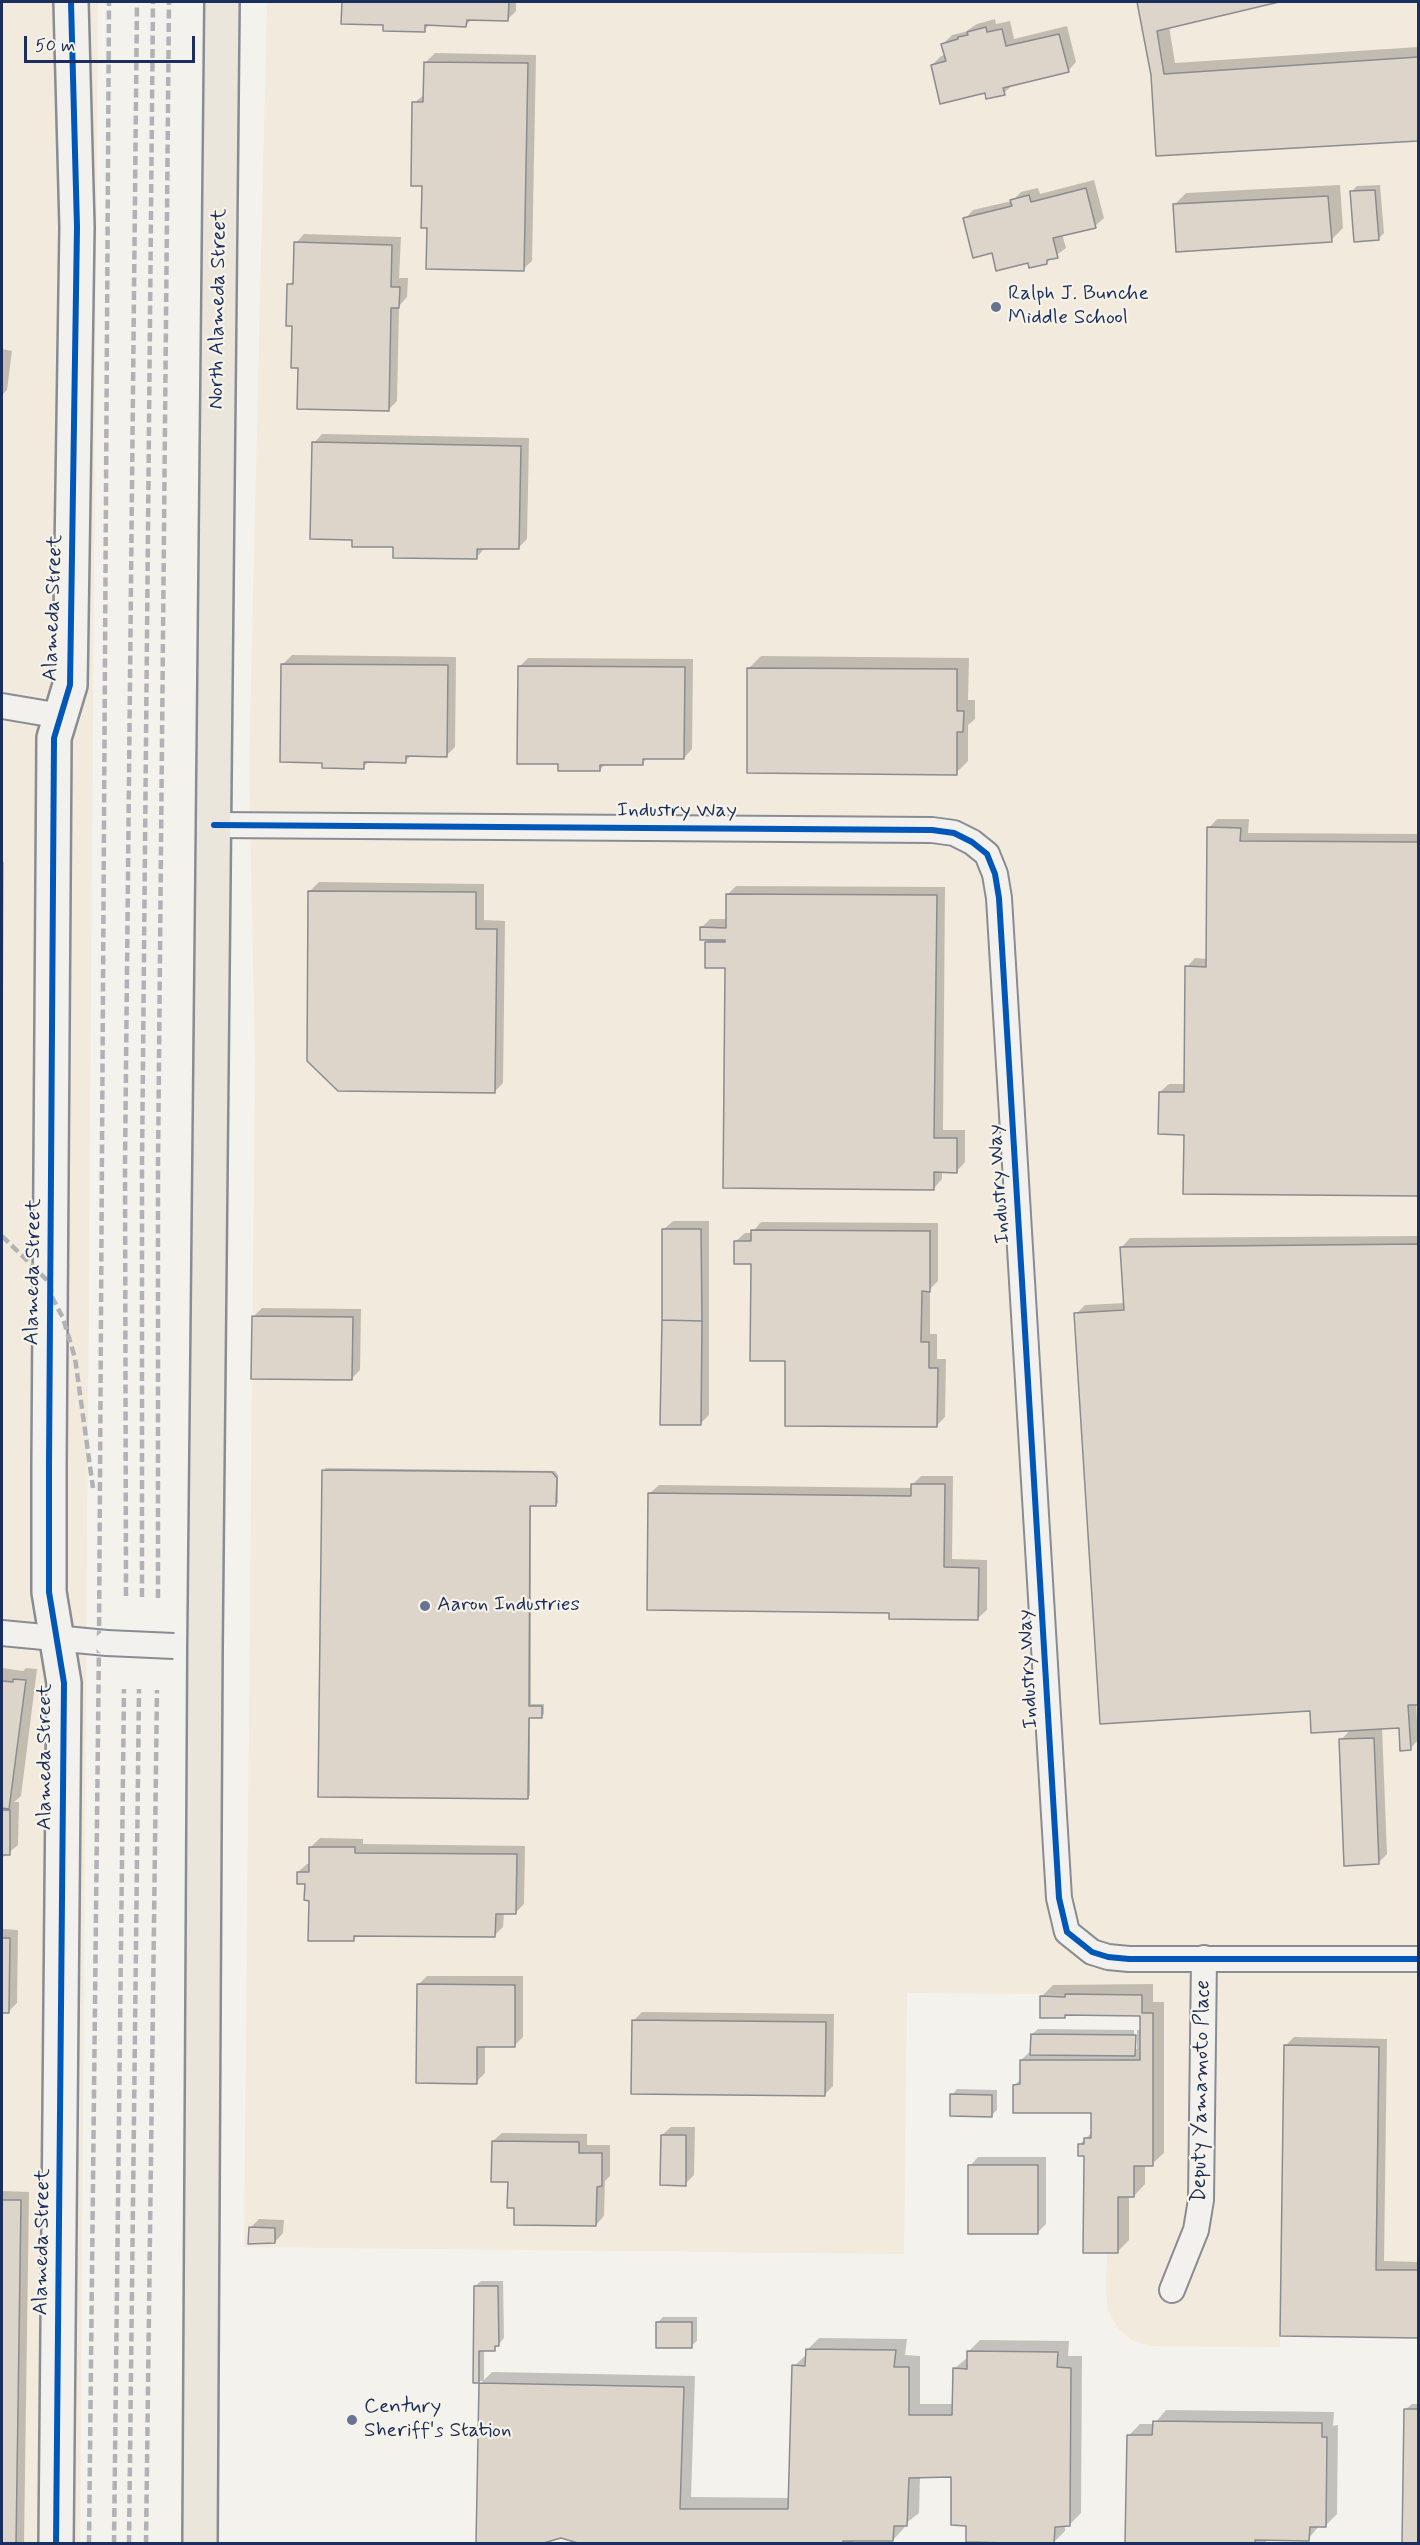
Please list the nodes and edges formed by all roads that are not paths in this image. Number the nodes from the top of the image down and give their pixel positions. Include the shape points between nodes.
1 (71, 2) edge
2 (222, 2) edge
3 (2, 706) edge
4 (61, 716) junction
5 (214, 825) junction
6 (2, 1633) edge
7 (58, 1640) junction
8 (190, 1647) junction
9 (1204, 1958) junction
10 (1419, 1959) edge
11 (1172, 2290) dead end
12 (56, 2544) edge
13 (200, 2544) edge

1 - 4 street, Alameda Street via 77,250 70,685
2 - 5 main road, North Alameda Street
3 - 4 street
4 - 7 street, Alameda Street via 54,738 49,1464 49,1592
5 - 8 main road
5 - 9 street, Industry Way via 932,830 954,833 987,854 999,898 1056,1868 1062,1915 1067,1932 1092,1952 1108,1957
6 - 7 street
7 - 8 street, bridge
7 - 12 street, Alameda Street via 64,1701
8 - 13 main road
9 - 10 street, Industry Way
9 - 11 street, Deputy Yamamoto Place via 1201,2200 1196,2230

